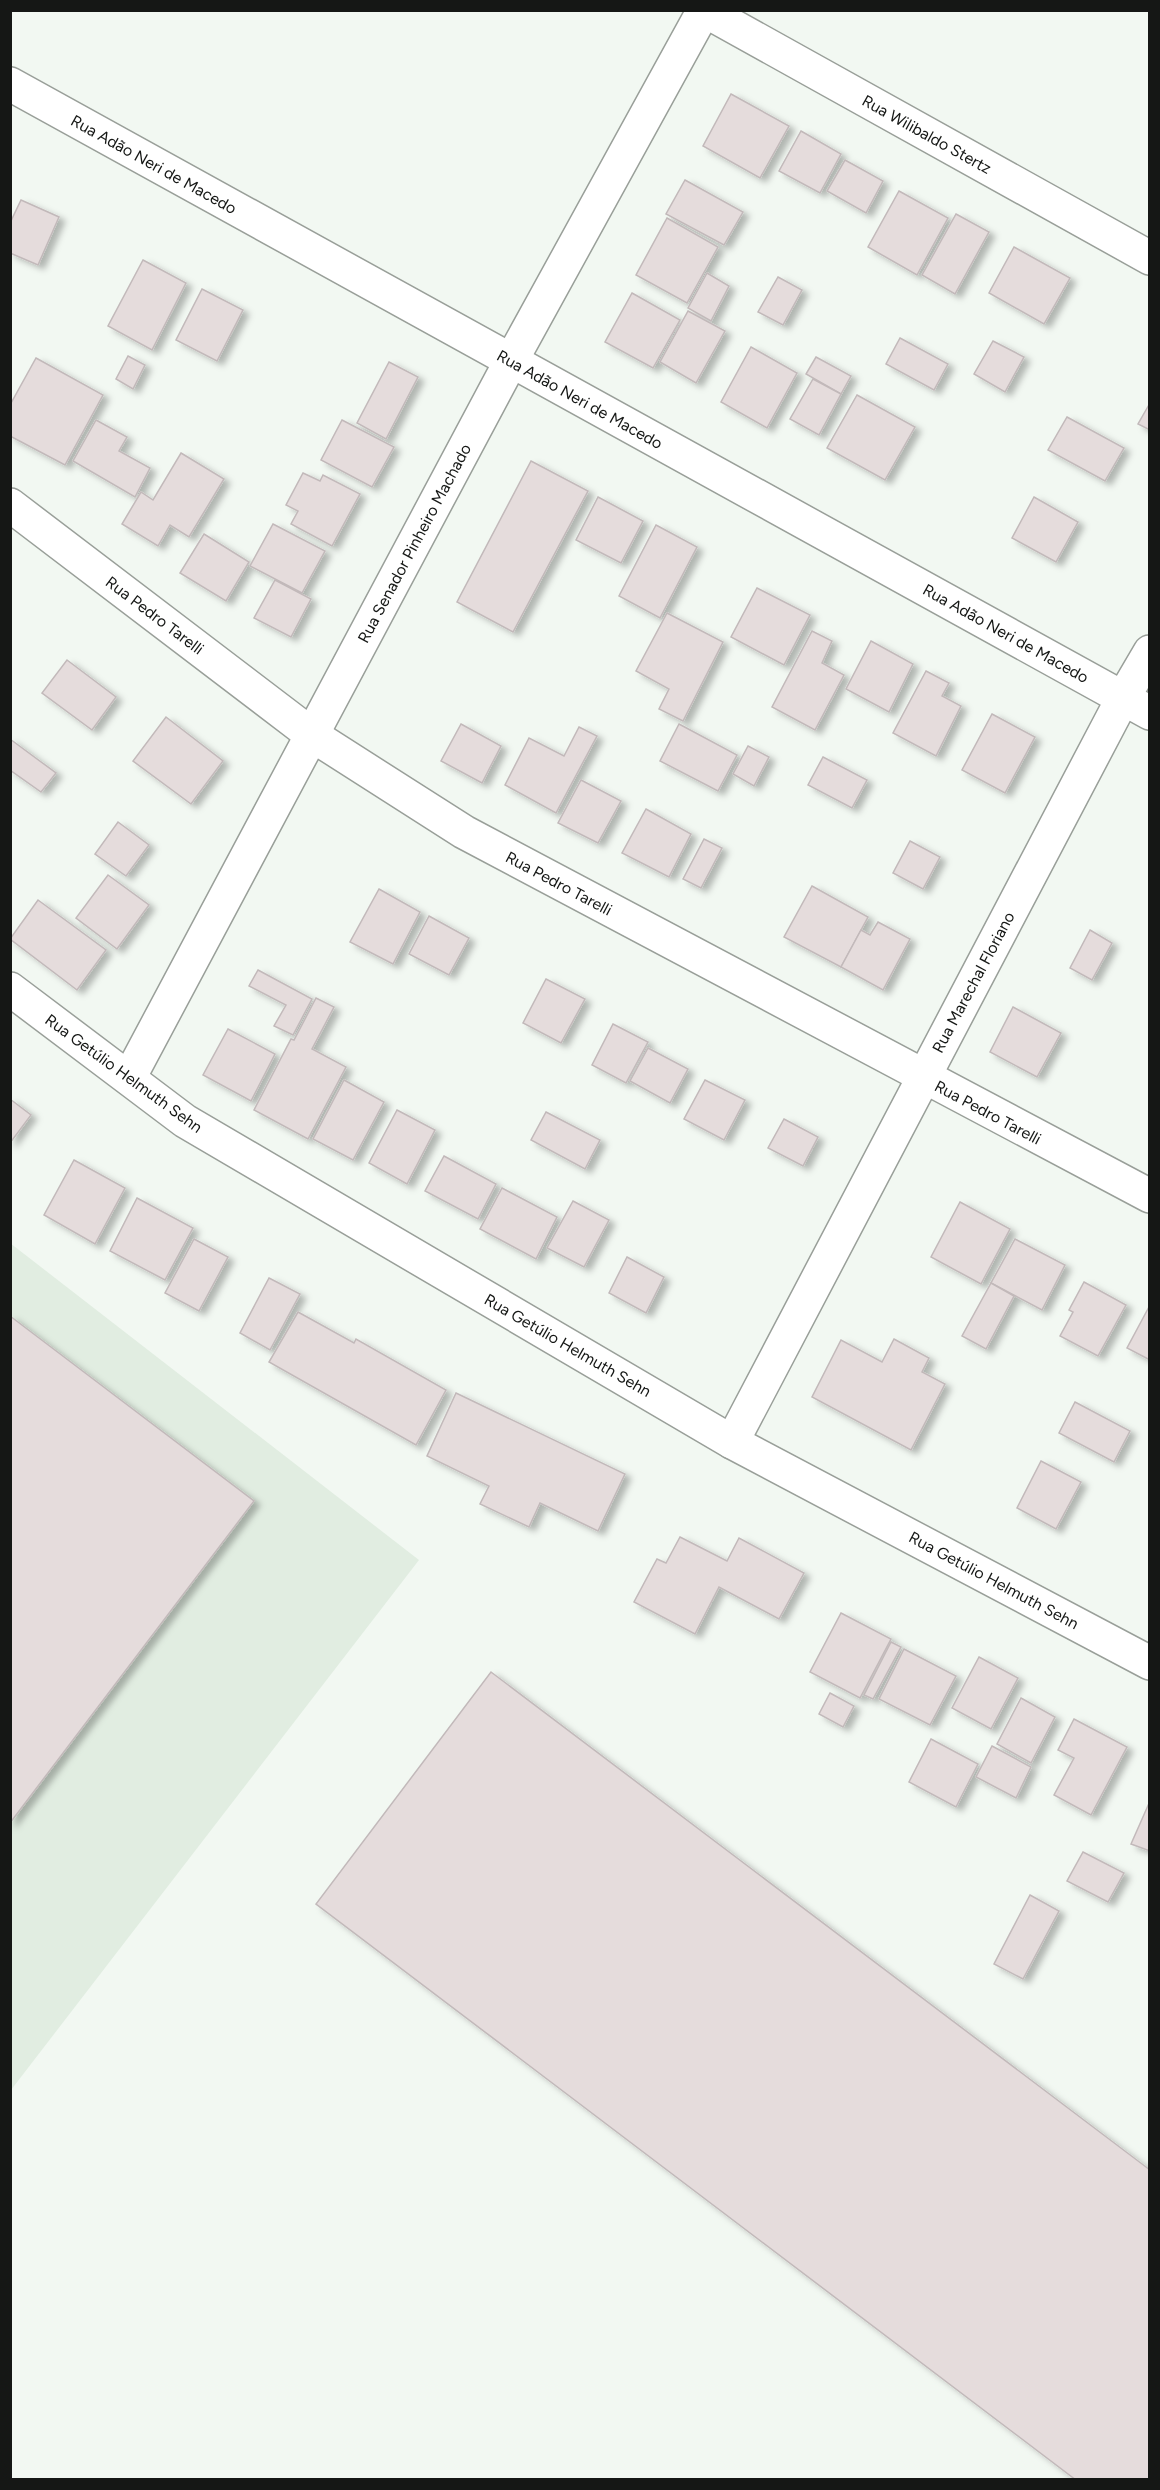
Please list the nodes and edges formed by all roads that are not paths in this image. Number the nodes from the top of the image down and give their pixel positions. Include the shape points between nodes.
1 (704, 10) edge
2 (10, 84) edge
3 (1149, 258) edge
4 (511, 361) junction
5 (10, 505) edge
6 (1149, 652) edge
7 (1136, 706) edge
8 (312, 735) junction
9 (10, 989) edge
10 (923, 1077) junction
11 (129, 1078) junction
12 (1149, 1196) edge
13 (732, 1442) junction
14 (1149, 1663) edge

1 - 3 street, Rua Wilibaldo Stertz
1 - 4 street, Rua Senador Pinheiro Machado
2 - 4 street, Rua Adão Neri de Macedo
4 - 7 street, Rua Adão Neri de Macedo
4 - 8 street, Rua Senador Pinheiro Machado
5 - 8 street, Rua Pedro Tarelli
6 - 7 street, Rua Marechal Floriano
7 - 10 street, Rua Marechal Floriano
8 - 10 street, Rua Pedro Tarelli via 464,832
8 - 11 street, Rua Senador Pinheiro Machado
9 - 11 street, Rua Getúlio Helmuth Sehn
10 - 12 street, Rua Pedro Tarelli
10 - 13 street, Rua Marechal Floriano
11 - 13 street, Rua Getúlio Helmuth Sehn via 185,1121
13 - 14 street, Rua Getúlio Helmuth Sehn

